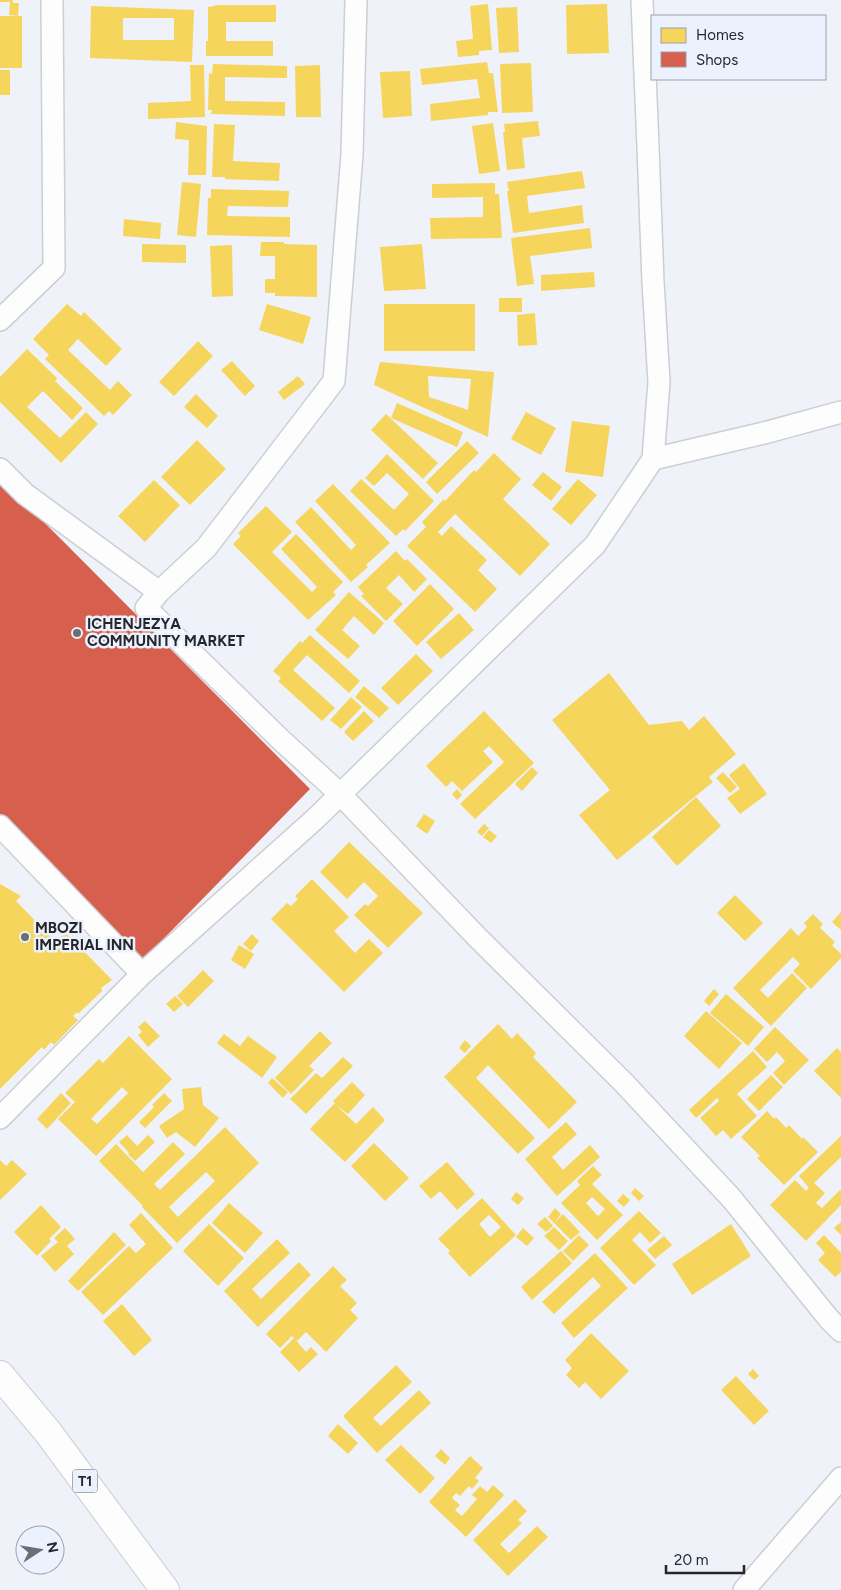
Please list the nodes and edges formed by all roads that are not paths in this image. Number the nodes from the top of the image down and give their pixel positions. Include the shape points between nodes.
1 (52, 0) edge
2 (356, 0) edge
3 (642, 0) edge
4 (0, 320) edge
5 (841, 412) edge
6 (653, 459) junction
7 (0, 469) edge
8 (159, 592) junction
9 (340, 794) junction
10 (0, 826) edge
11 (142, 974) junction
12 (0, 1118) edge
13 (841, 1331) edge
14 (0, 1375) edge
15 (841, 1478) edge
16 (165, 1590) edge
17 (744, 1590) edge

1 - 4 street via 54,268
2 - 8 street via 352,154 334,381 206,548
3 - 6 street via 652,282 659,382
5 - 6 street via 764,434
6 - 9 street via 595,545
7 - 8 street via 25,494
8 - 9 street via 146,608
9 - 11 street
9 - 13 street via 719,1184
10 - 11 street
11 - 12 street
14 - 16 highway, T1 via 47,1431
15 - 17 street

